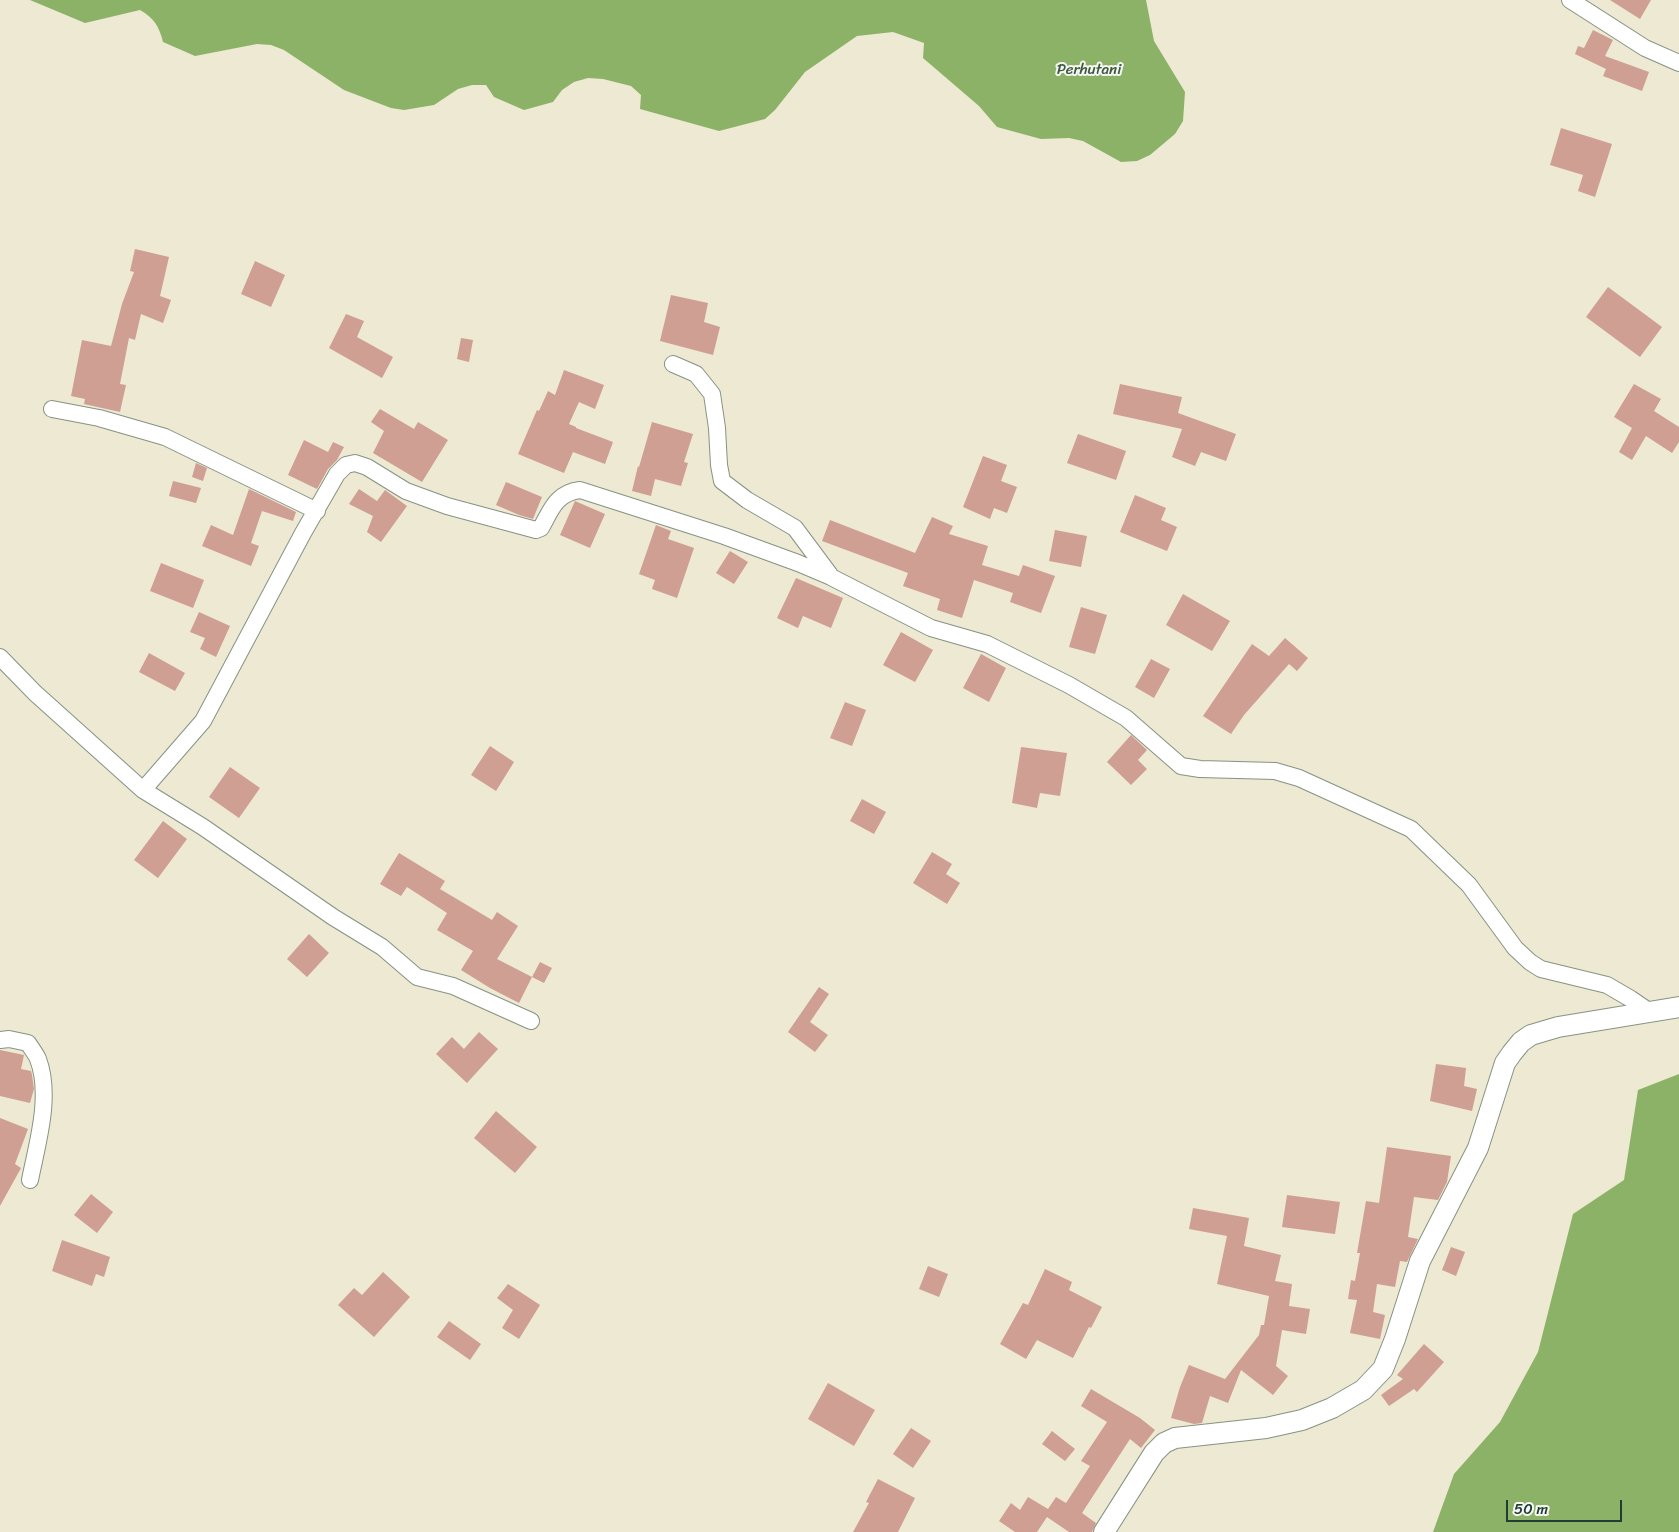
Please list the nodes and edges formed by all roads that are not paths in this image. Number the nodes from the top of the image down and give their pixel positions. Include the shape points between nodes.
1 (1570, 0) edge
2 (1679, 63) edge
3 (673, 364) dead end
4 (52, 409) dead end
5 (317, 511) junction
6 (831, 577) junction
7 (0, 657) edge
8 (144, 790) junction
9 (1679, 1007) edge
10 (1643, 1013) junction
11 (531, 1020) dead end
12 (0, 1040) edge
13 (30, 1180) dead end
14 (1104, 1532) edge

1 - 2 street via 1645,48
3 - 6 street via 696,374 712,394 722,481 795,528
4 - 5 street via 99,418 165,437
5 - 6 street via 337,474 346,465 355,463 368,467 406,491 447,506 536,530 541,528 549,510 563,495 580,490 724,536
5 - 8 street via 203,721
6 - 10 street via 931,628 987,644 1069,685 1126,718 1181,766 1275,771 1299,778 1411,829 1470,885 1515,948 1530,962 1540,969 1607,985 1631,999
7 - 8 street
8 - 11 street via 382,947 417,977 453,986
9 - 10 street
10 - 14 street via 1558,1027 1520,1042 1505,1063 1478,1148 1420,1261 1382,1369 1364,1390 1302,1420 1266,1428 1175,1438 1164,1443 1144,1467
12 - 13 street via 28,1043 38,1059 43,1110

